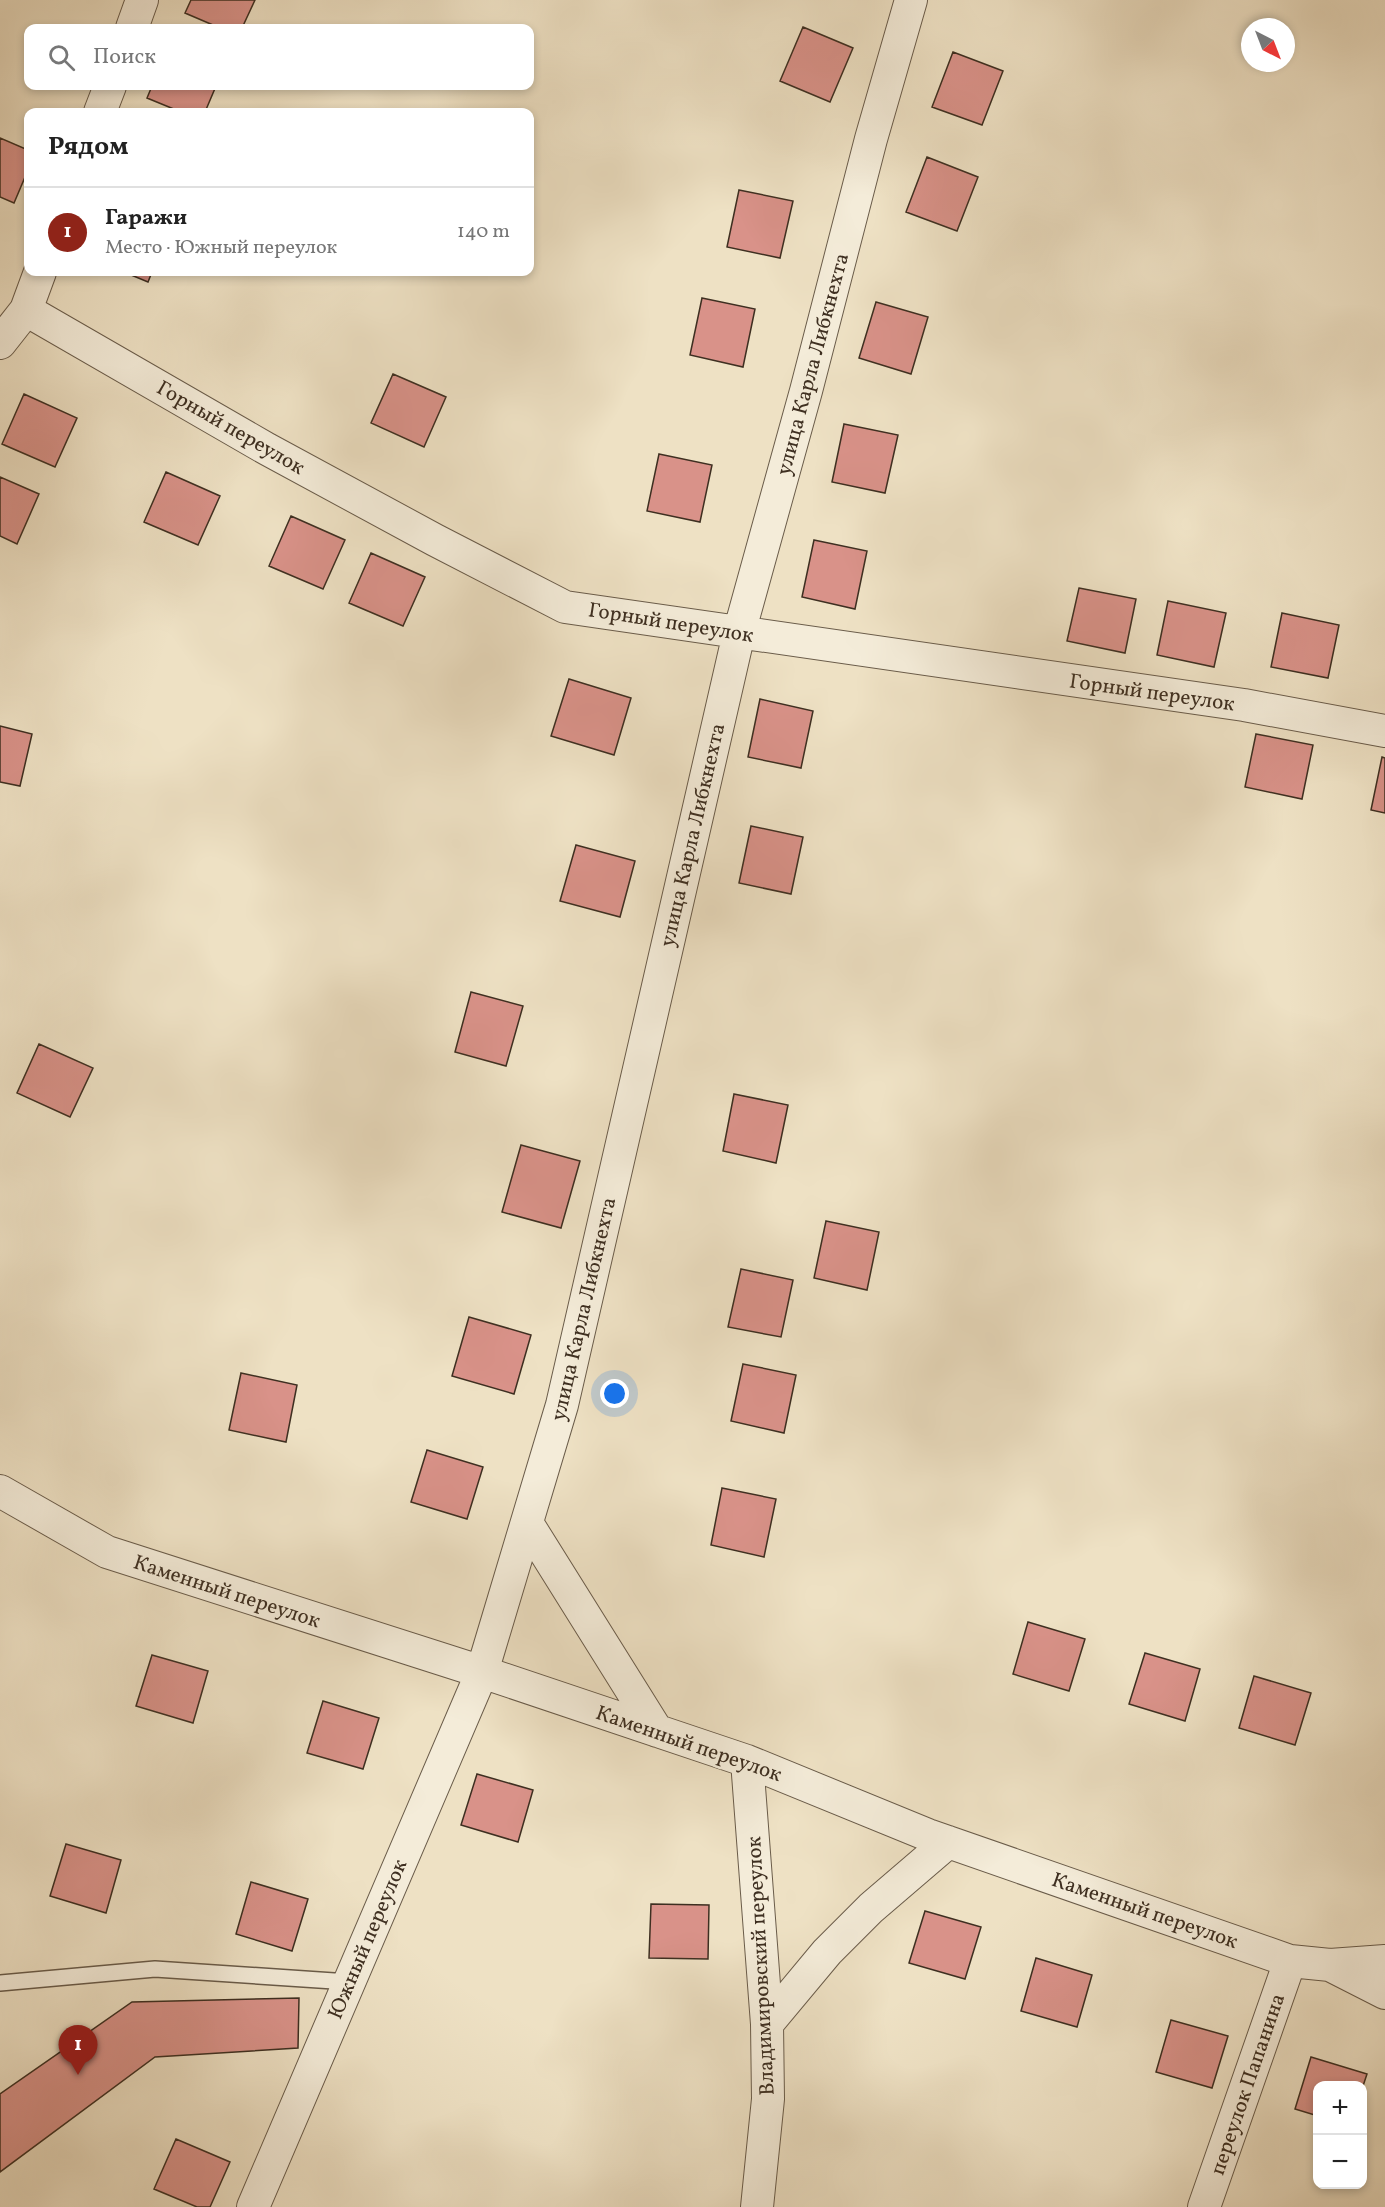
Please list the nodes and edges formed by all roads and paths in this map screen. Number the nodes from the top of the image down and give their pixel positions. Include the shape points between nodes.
1 (142, 0) edge
2 (911, 0) edge
3 (133, 24) edge
4 (108, 90) edge
5 (102, 108) edge
6 (39, 276) edge
7 (26, 310) junction
8 (0, 343) edge
9 (739, 633) junction
10 (1385, 731) edge
11 (0, 1491) edge
12 (526, 1523) junction
13 (482, 1672) junction
14 (657, 1731) junction
15 (747, 1761) junction
16 (948, 1842) junction
17 (1290, 1961) junction
18 (1385, 1961) edge
19 (1330, 1965) junction
20 (349, 1982) junction
21 (0, 1983) edge
22 (1385, 1993) edge
23 (767, 2024) junction
24 (253, 2207) edge
25 (757, 2207) edge
26 (1204, 2207) edge

1 - 3 street
2 - 9 street, улица Карла Либкнехта
4 - 5 street
6 - 7 street
7 - 8 street
7 - 9 street, Горный переулок via 267,449 565,607
9 - 10 street, Горный переулок via 1244,705
9 - 12 street, улица Карла Либкнехта via 562,1405
11 - 13 street, Каменный переулок via 107,1552
12 - 13 street, улица Карла Либкнехта
12 - 14 street
13 - 14 street, Каменный переулок
13 - 20 street, Южный переулок
14 - 15 street, Каменный переулок
15 - 16 street, Каменный переулок
15 - 23 street, Владимировский переулок
16 - 17 street, Каменный переулок
16 - 23 street via 871,1908
17 - 19 street, Каменный переулок
17 - 26 street, переулок Папанина
18 - 19 street, Каменный переулок
19 - 22 street
20 - 21 lane via 155,1969
20 - 24 street, Южный переулок
23 - 25 street, Владимировский переулок via 768,2099

